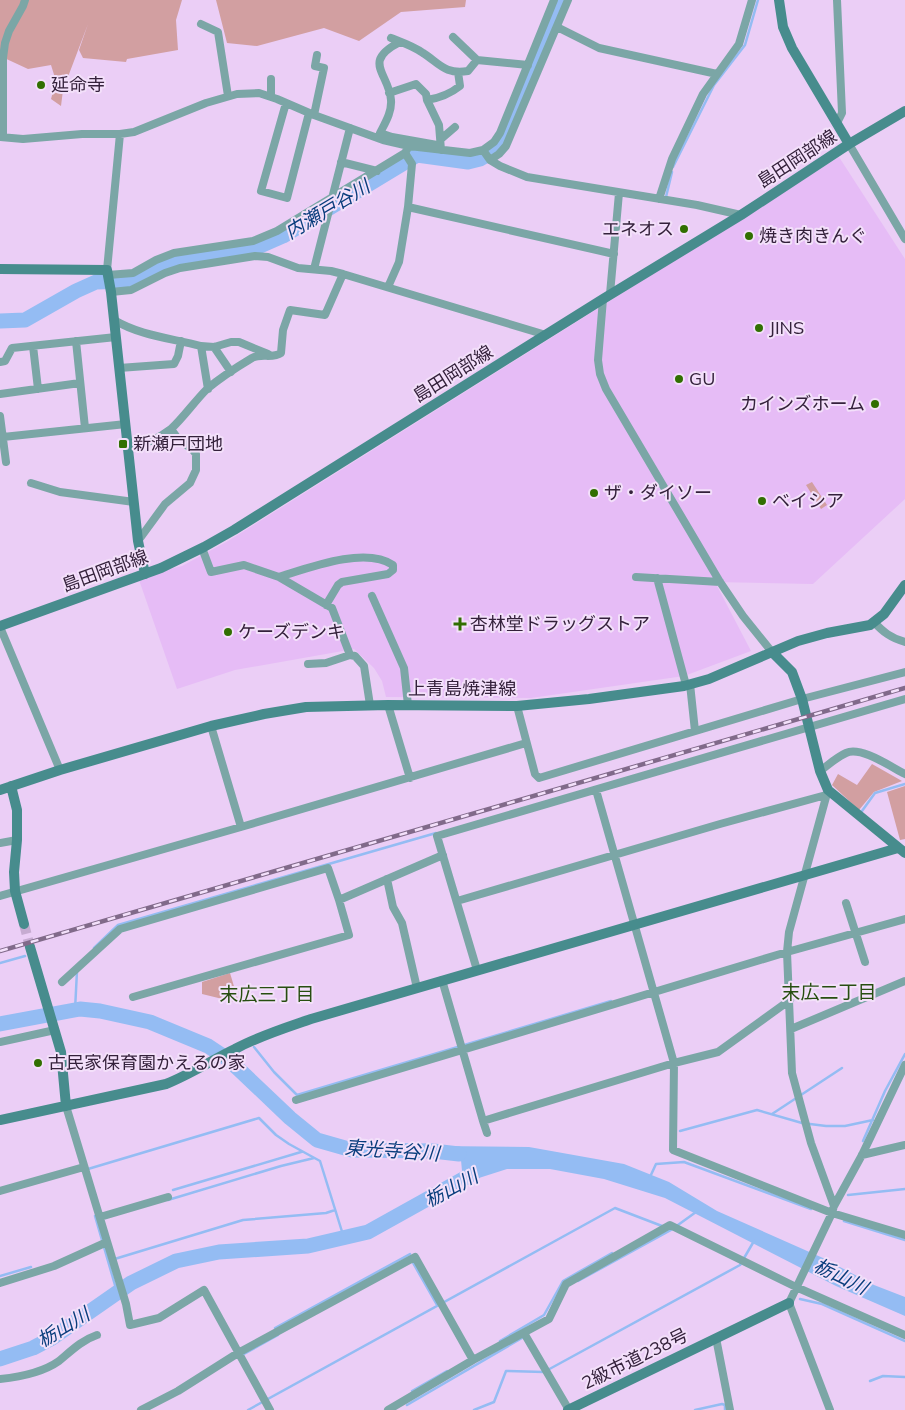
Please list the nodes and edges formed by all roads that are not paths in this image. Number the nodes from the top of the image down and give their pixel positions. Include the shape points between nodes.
1 (25, 0) edge
2 (554, 0) edge
3 (568, 0) edge
4 (752, 0) edge
5 (779, 0) edge
6 (837, 0) edge
7 (201, 24) dead end
8 (557, 28) junction
9 (453, 37) dead end
10 (391, 38) dead end
11 (400, 42) junction
12 (537, 43) junction
13 (548, 48) junction
14 (317, 55) dead end
15 (477, 60) junction
16 (528, 65) junction
17 (458, 72) junction
18 (717, 74) junction
19 (271, 79) dead end
20 (389, 93) junction
21 (228, 96) junction
22 (270, 96) junction
23 (427, 100) junction
24 (286, 103) junction
25 (905, 111) edge
26 (312, 114) junction
27 (837, 123) junction
28 (455, 127) dead end
29 (354, 129) junction
30 (380, 133) junction
31 (120, 134) junction
32 (1, 137) edge
33 (849, 144) junction
34 (441, 145) junction
35 (407, 150) junction
36 (483, 150) junction
37 (490, 160) junction
38 (342, 162) junction
39 (376, 171) junction
40 (618, 193) junction
41 (333, 198) junction
42 (659, 199) junction
43 (408, 208) junction
44 (741, 215) junction
45 (905, 239) edge
46 (614, 254) junction
47 (0, 269) edge
48 (314, 270) junction
49 (108, 272) junction
50 (343, 274) junction
51 (388, 287) junction
52 (111, 289) junction
53 (607, 297) junction
54 (114, 320) junction
55 (546, 335) junction
56 (116, 337) junction
57 (76, 341) junction
58 (181, 341) junction
59 (33, 346) junction
60 (201, 346) junction
61 (214, 347) junction
62 (272, 356) junction
63 (0, 362) edge
64 (120, 368) junction
65 (231, 372) junction
66 (80, 383) junction
67 (38, 389) junction
68 (208, 389) junction
69 (0, 394) edge
70 (0, 416) edge
71 (126, 424) junction
72 (85, 428) junction
73 (171, 429) junction
74 (3, 437) junction
75 (128, 447) junction
76 (6, 462) dead end
77 (30, 484) dead end
78 (134, 502) junction
79 (138, 541) junction
80 (202, 548) junction
81 (145, 574) junction
82 (278, 577) junction
83 (636, 577) dead end
84 (657, 578) junction
85 (720, 582) junction
86 (905, 585) edge
87 (372, 596) dead end
88 (326, 605) junction
89 (874, 622) junction
90 (0, 626) edge
91 (905, 642) edge
92 (772, 652) junction
93 (350, 655) junction
94 (308, 664) dead end
95 (905, 672) edge
96 (688, 685) junction
97 (802, 699) junction
98 (905, 699) edge
99 (370, 705) junction
100 (388, 705) junction
101 (408, 705) junction
102 (517, 706) junction
103 (211, 726) junction
104 (808, 728) junction
105 (695, 731) junction
106 (526, 743) junction
107 (60, 770) junction
108 (820, 771) junction
109 (905, 774) edge
110 (410, 778) junction
111 (11, 786) junction
112 (0, 790) edge
113 (596, 790) junction
114 (827, 793) junction
115 (241, 827) junction
116 (17, 840) junction
117 (0, 844) edge
118 (903, 849) edge
119 (443, 855) junction
120 (615, 855) junction
121 (804, 875) junction
122 (387, 879) junction
123 (15, 891) junction
124 (0, 896) edge
125 (339, 900) junction
126 (457, 901) junction
127 (846, 903) dead end
128 (905, 919) edge
129 (24, 924) tunnel mouth
130 (634, 925) junction
131 (854, 931) junction
132 (30, 947) tunnel mouth
133 (788, 948) junction
134 (865, 962) dead end
135 (477, 970) junction
136 (442, 980) junction
137 (905, 981) edge
138 (62, 982) dead end
139 (417, 988) junction
140 (653, 992) junction
141 (133, 997) dead end
142 (790, 1000) junction
143 (55, 1028) junction
144 (791, 1029) junction
145 (0, 1042) edge
146 (462, 1051) junction
147 (674, 1063) junction
148 (905, 1065) edge
149 (296, 1100) dead end
150 (66, 1106) junction
151 (0, 1120) edge
152 (484, 1121) junction
153 (486, 1133) dead end
154 (905, 1144) edge
155 (862, 1155) junction
156 (84, 1167) junction
157 (0, 1191) edge
158 (168, 1197) dead end
159 (833, 1209) junction
160 (100, 1217) junction
161 (905, 1235) edge
162 (107, 1242) junction
163 (0, 1283) edge
164 (797, 1285) junction
165 (789, 1303) junction
166 (524, 1332) junction
167 (97, 1335) dead end
168 (905, 1335) edge
169 (716, 1338) junction
170 (238, 1353) junction
171 (473, 1360) junction
172 (0, 1379) edge
173 (141, 1410) edge
174 (270, 1410) edge
175 (388, 1410) edge
176 (568, 1410) edge
177 (730, 1410) edge
178 (830, 1410) edge

1 - 32 street via 5,43
2 - 12 street
3 - 8 street
4 - 18 street via 739,44
5 - 27 street via 783,27 792,48
6 - 27 street via 842,113
7 - 21 street via 218,32
8 - 13 street
8 - 18 street via 599,48
9 - 15 street
10 - 11 street
11 - 17 street via 423,53 440,67
11 - 20 street via 384,51 380,59 380,70
12 - 13 street
12 - 16 street
13 - 37 street via 506,146
14 - 26 street via 315,66 324,68
15 - 16 street
15 - 17 street via 468,70
16 - 36 street via 500,133
17 - 23 street via 460,86 451,93
18 - 42 street via 703,94 672,159
19 - 22 street
20 - 23 street via 416,84 426,94
20 - 30 street via 390,113
21 - 22 street via 259,93
21 - 31 street via 134,132
22 - 24 street
23 - 34 street via 439,125
24 - 26 street
24 - 26 street via 260,191 287,198
25 - 33 street, 島田岡部線
26 - 29 street
27 - 33 street
28 - 34 street
29 - 30 street
29 - 35 street
29 - 38 street
30 - 34 street
31 - 32 street via 23,139
31 - 49 street
33 - 44 street, 島田岡部線
33 - 45 street
34 - 35 street
34 - 36 street via 470,153
35 - 39 street
35 - 43 street via 412,164
36 - 37 street
37 - 40 street via 527,177
38 - 39 street
38 - 41 street
39 - 41 street
40 - 42 street
40 - 46 street
41 - 48 street
41 - 49 street via 277,231 253,241 174,253 133,273
42 - 44 street
43 - 46 street
43 - 51 street via 399,262
44 - 53 street, 島田岡部線
46 - 53 street
47 - 49 street
48 - 50 street
48 - 52 street via 255,256 180,268 131,290
49 - 52 street
50 - 51 street
50 - 62 street via 325,315 290,310 283,330 281,353
51 - 55 street
52 - 54 street
53 - 55 street, 島田岡部線
53 - 85 street via 598,360 600,374
54 - 56 street
54 - 58 street via 150,335
55 - 80 street, 島田岡部線
56 - 57 street
56 - 64 street
57 - 59 street
57 - 66 street
58 - 60 street
58 - 64 street via 174,364
59 - 63 street via 12,348 5,361
59 - 67 street
60 - 61 street
60 - 68 street
61 - 62 street via 239,342
61 - 65 street
62 - 65 street via 254,357
64 - 71 street
65 - 68 street
66 - 67 street
66 - 72 street
67 - 69 street
68 - 73 street
70 - 74 street
71 - 72 street
71 - 75 street
72 - 74 street
73 - 75 street via 143,445
73 - 79 street via 196,454 196,470 190,483 165,504
74 - 76 street
75 - 78 street
77 - 78 street via 60,492
78 - 79 street
79 - 81 street
80 - 81 street, 島田岡部線
80 - 82 street via 211,572 244,565
81 - 90 street, 島田岡部線
82 - 88 street
82 - 88 street via 336,560 362,557 392,565 393,570 388,574 342,582
83 - 84 street
84 - 85 street
84 - 96 street
85 - 92 street
86 - 89 street, 上青島焼津線 via 884,614
87 - 101 street via 404,668
88 - 93 street via 332,608
89 - 91 street via 884,633
89 - 92 street, 上青島焼津線 via 863,628 818,635
90 - 107 street
92 - 96 street, 上青島焼津線
92 - 97 street via 792,672
93 - 94 street via 326,663
93 - 99 street via 364,666
95 - 97 street
96 - 102 street, 上青島焼津線
96 - 105 street
97 - 104 street
97 - 105 street
98 - 104 street
99 - 100 street, 上青島焼津線
99 - 103 street, 上青島焼津線 via 306,707
100 - 101 street, 上青島焼津線
100 - 110 street
101 - 102 street, 上青島焼津線
102 - 106 street
103 - 107 street, 上青島焼津線
103 - 115 street
104 - 108 street
104 - 113 street
105 - 106 street via 540,778 534,774
106 - 110 street
107 - 111 street, 上青島焼津線
108 - 109 street via 853,751
108 - 114 street
110 - 115 street
111 - 112 street, 上青島焼津線
111 - 116 street via 17,810
113 - 119 street via 437,836
113 - 120 street
114 - 118 street
114 - 120 street
114 - 121 street
115 - 123 street
116 - 117 street
116 - 123 street
118 - 121 street
119 - 122 street
119 - 126 street
120 - 126 street
120 - 130 street
121 - 130 street
121 - 133 street
122 - 125 street
122 - 139 street via 393,908 402,923
123 - 124 street
123 - 129 street
125 - 138 street via 328,868 149,920 120,929
125 - 141 street via 349,934
126 - 135 street
127 - 131 street
128 - 131 street
130 - 135 street
130 - 140 street
131 - 133 street
131 - 134 street
132 - 143 street
133 - 140 street
133 - 142 street
135 - 136 street
136 - 139 street
136 - 146 street
137 - 144 street
139 - 150 street via 275,1031 166,1084
140 - 146 street
140 - 147 street
142 - 144 street
142 - 147 street via 723,1050
143 - 145 street
143 - 150 street via 61,1052
144 - 159 street via 792,1073
146 - 149 street
146 - 152 street
147 - 152 street
147 - 159 street via 673,1150
148 - 155 street
150 - 151 street
150 - 156 street
152 - 153 street
154 - 155 street
155 - 159 street
156 - 157 street
156 - 160 street
158 - 160 street
159 - 161 street
159 - 164 street
160 - 162 street
162 - 163 street via 54,1266
162 - 170 street via 130,1326 159,1318 204,1290
164 - 165 street
164 - 166 street via 670,1225 566,1284 549,1319
164 - 168 street
165 - 169 street, 2級市道238号
165 - 178 street
166 - 171 street
166 - 176 street
167 - 172 street via 39,1371
169 - 176 street, 2級市道238号
169 - 177 street
170 - 171 street via 415,1257
170 - 173 street
170 - 174 street
171 - 175 street

